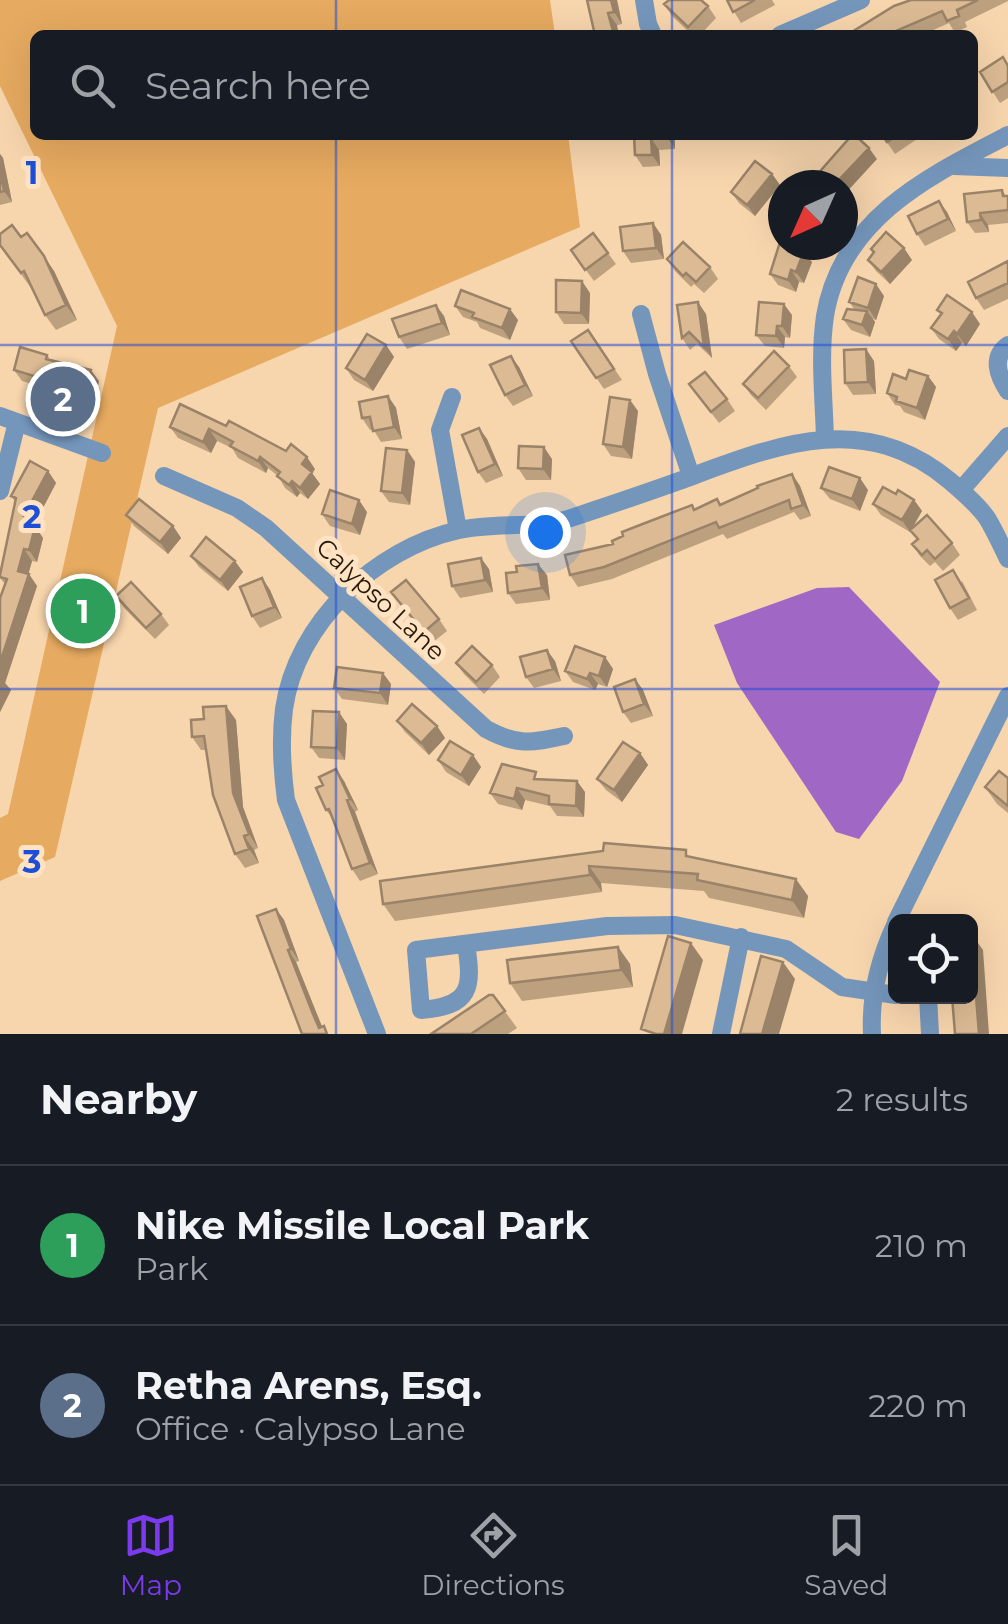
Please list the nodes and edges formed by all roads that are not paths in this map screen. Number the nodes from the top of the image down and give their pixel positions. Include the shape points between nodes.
1 (644, 0) edge
2 (862, 0) edge
3 (651, 30) edge
4 (792, 30) edge
5 (1008, 135) edge
6 (948, 166) junction
7 (1008, 168) edge
8 (642, 314) dead end
9 (1008, 345) edge
10 (1008, 391) edge
11 (452, 397) dead end
12 (8, 419) edge
13 (1008, 436) edge
14 (826, 439) junction
15 (102, 453) dead end
16 (164, 476) dead end
17 (692, 476) junction
18 (960, 490) junction
19 (0, 491) edge
20 (458, 530) junction
21 (1008, 558) edge
22 (344, 599) junction
23 (1008, 696) edge
24 (564, 736) dead end
25 (900, 914) edge
26 (741, 938) junction
27 (888, 941) edge
28 (466, 944) dead end
29 (874, 994) junction
30 (888, 995) edge
31 (928, 1004) edge
32 (377, 1034) edge
33 (721, 1034) edge
34 (872, 1034) edge
35 (930, 1034) edge

1 - 3 street
2 - 4 street
5 - 6 street
6 - 7 street
6 - 14 street via 880,213 835,282 822,350
8 - 17 street
9 - 10 street via 997,362
11 - 20 street via 440,430
12 - 15 street
12 - 19 street
13 - 18 street
14 - 17 street via 777,445
14 - 18 street via 900,451
16 - 22 street, Calypso Lane via 236,508
17 - 20 street via 566,520
18 - 21 street via 986,517
20 - 22 street via 398,552
22 - 24 street, Calypso Lane via 486,728 514,742
22 - 32 street via 318,625 300,658 284,706 281,762 286,800
23 - 25 street
26 - 28 street via 675,925 607,926
26 - 29 street via 786,949 842,987
26 - 33 street
27 - 29 street
29 - 30 street
29 - 34 street
31 - 35 street

